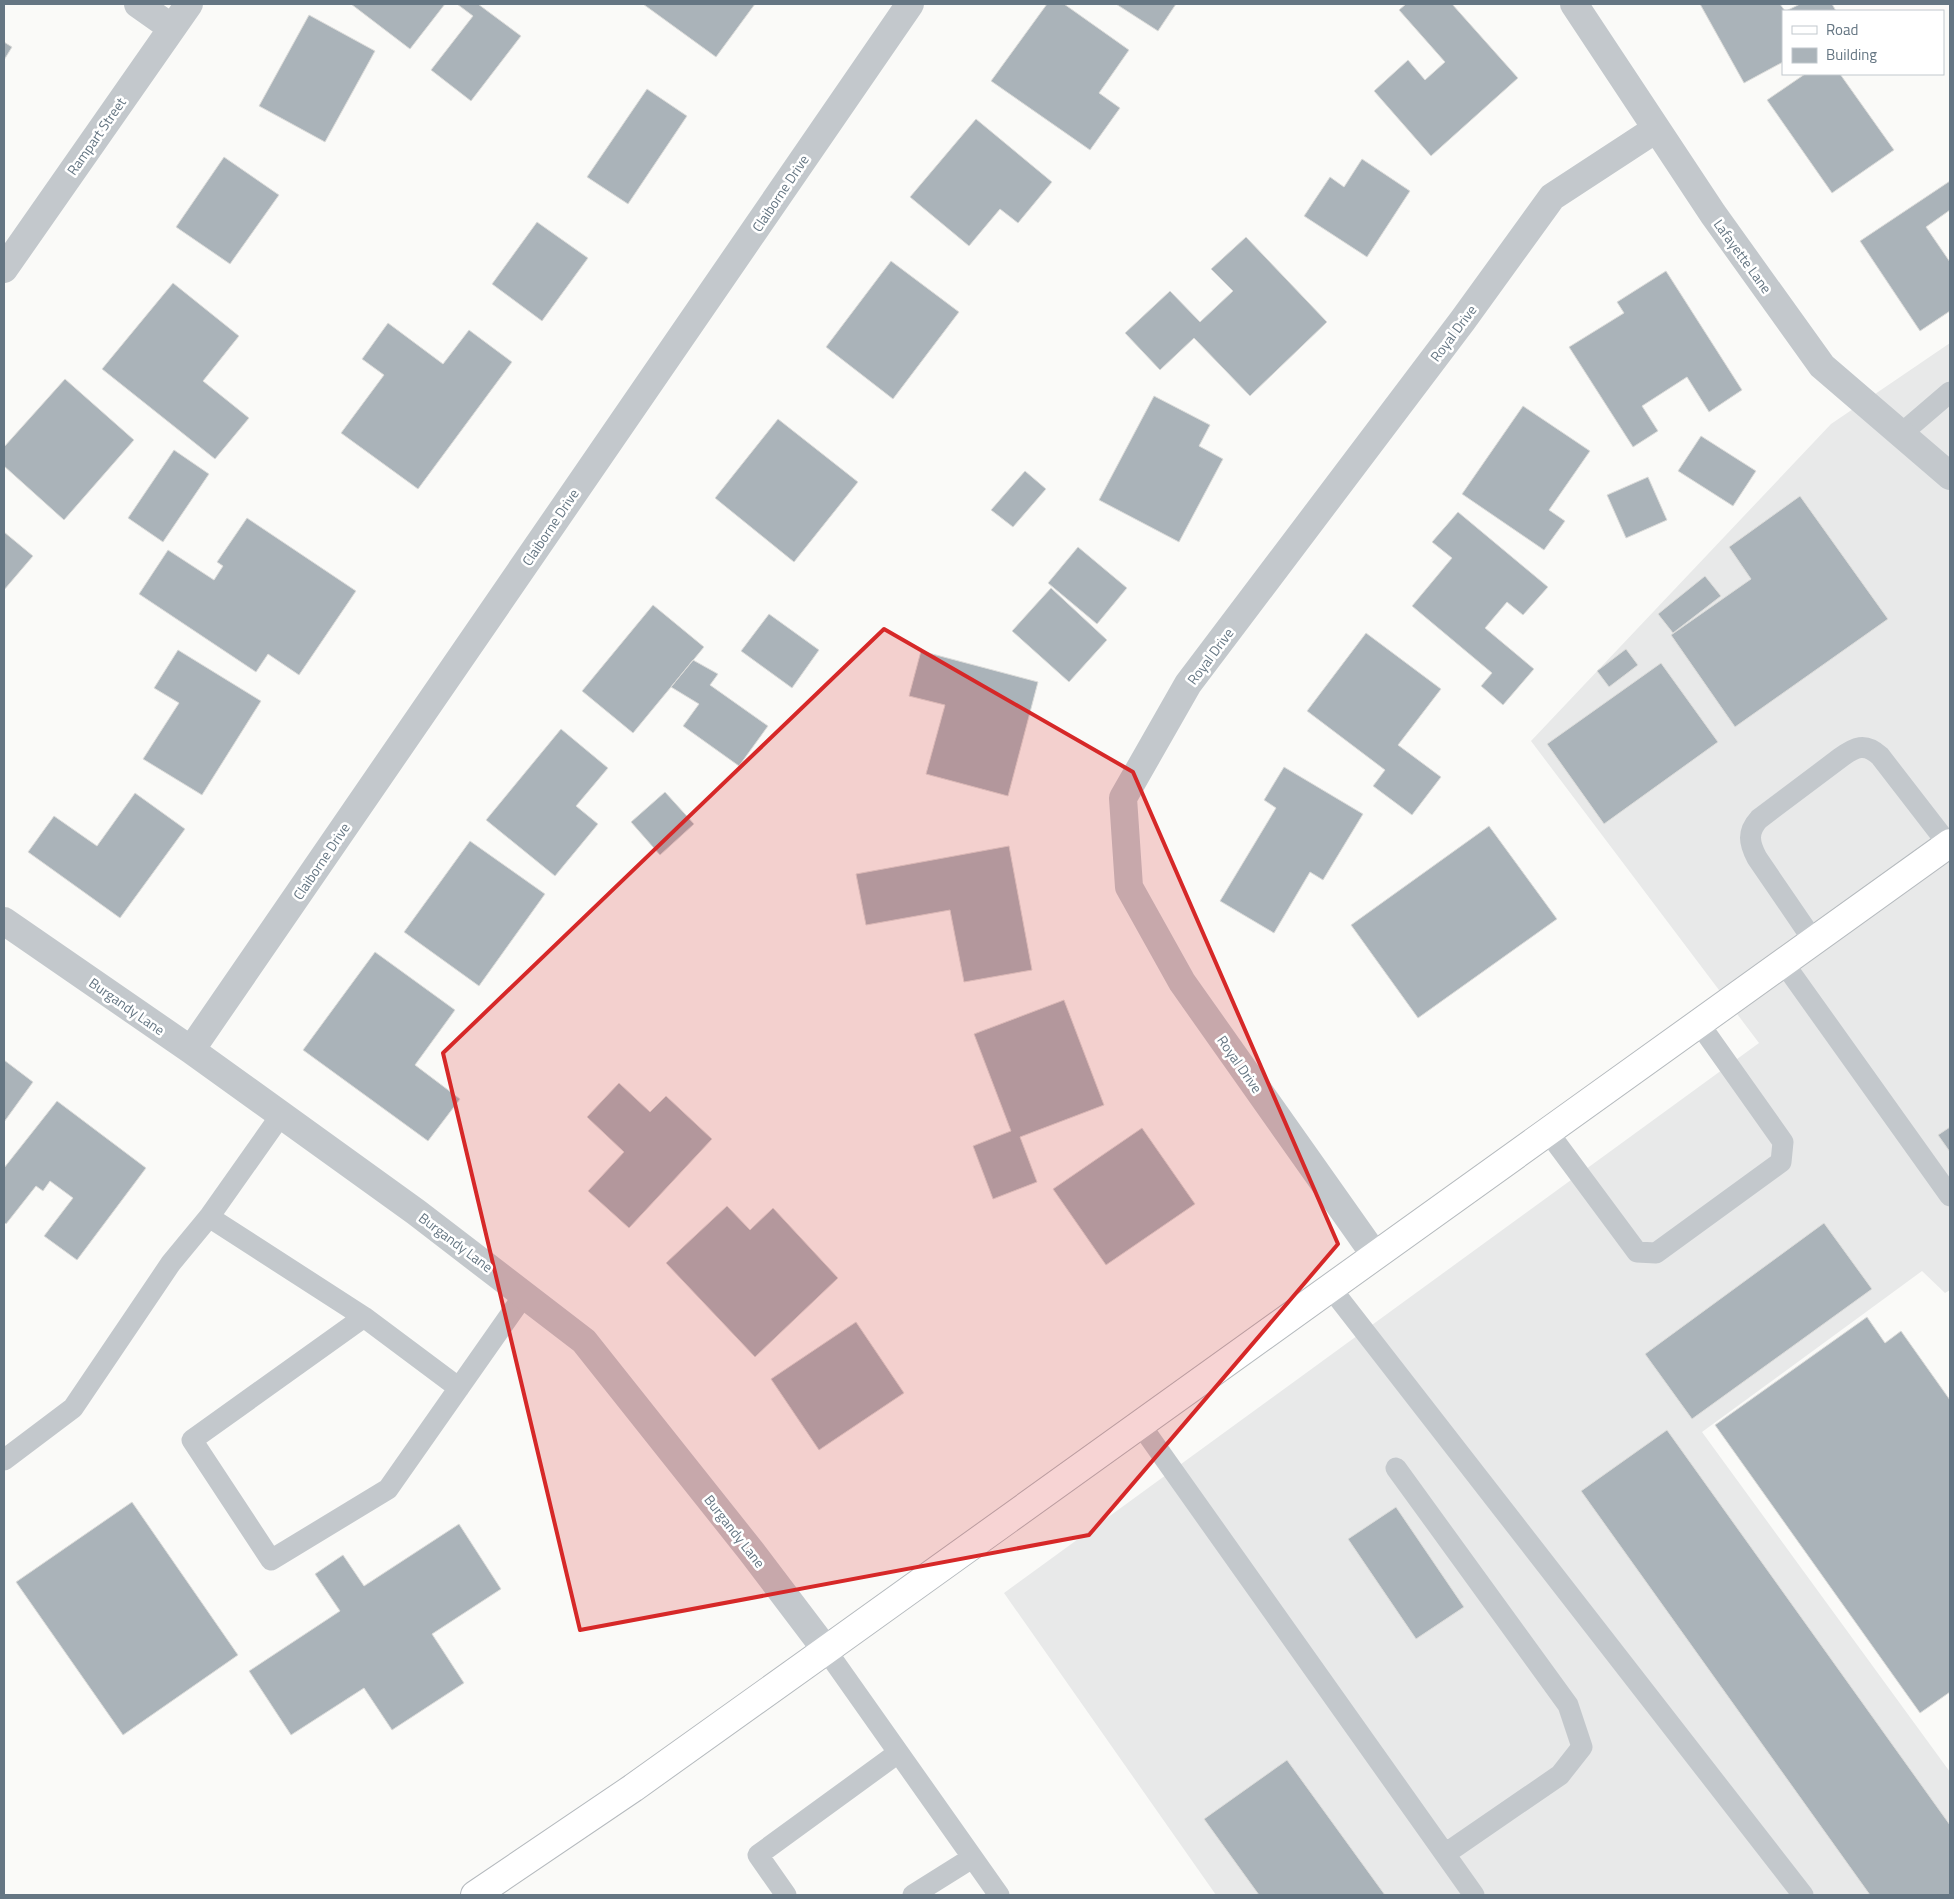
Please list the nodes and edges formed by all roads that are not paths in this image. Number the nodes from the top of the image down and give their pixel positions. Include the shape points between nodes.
1 (138, 4) edge
2 (189, 4) edge
3 (910, 4) edge
4 (1574, 4) edge
5 (172, 28) junction
6 (1656, 128) junction
7 (4, 269) edge
8 (1950, 392) edge
9 (1901, 434) junction
10 (1950, 476) edge
11 (1949, 843) edge
12 (4, 921) edge
13 (1813, 940) junction
14 (1783, 962) junction
15 (1698, 1022) junction
16 (191, 1050) junction
17 (280, 1115) junction
18 (1548, 1132) junction
19 (1950, 1196) edge
20 (209, 1218) junction
21 (1374, 1254) junction
22 (1330, 1287) junction
23 (524, 1295) junction
24 (364, 1317) junction
25 (459, 1388) junction
26 (1140, 1424) junction
27 (4, 1460) edge
28 (1396, 1468) dead end
29 (826, 1650) junction
30 (898, 1753) junction
31 (1445, 1854) junction
32 (972, 1858) junction
33 (476, 1895) edge
34 (786, 1895) edge
35 (914, 1895) edge
36 (999, 1895) edge
37 (1474, 1895) edge
38 (1803, 1895) edge

1 - 5 street
2 - 5 street, Rampart Street
3 - 16 street, Claiborne Drive
4 - 6 street, Lafayette Lane
5 - 7 street, Rampart Street
6 - 9 street, Lafayette Lane via 1822,366
6 - 21 street, Royal Drive via 1552,197 1188,684 1123,798 1129,886 1182,982
8 - 9 lane
9 - 10 street, Lafayette Lane
11 - 13 main road
11 - 13 lane via 1872,748 1863,745 1852,749 1759,819 1751,827 1749,836 1757,858
12 - 16 street, Burgandy Lane
13 - 14 main road
14 - 15 main road
14 - 19 lane
15 - 18 main road
15 - 18 lane via 1783,1142 1781,1162 1664,1248 1656,1253 1637,1252
16 - 17 street, Burgandy Lane
17 - 20 lane
17 - 23 street, Burgandy Lane via 416,1212
18 - 21 main road
20 - 24 lane
20 - 27 lane via 171,1263 73,1408
21 - 22 main road
22 - 26 main road
22 - 38 lane
23 - 25 lane
23 - 29 street, Burgandy Lane via 584,1342
24 - 25 lane
24 - 25 lane via 192,1440 271,1560 388,1489
26 - 29 main road
26 - 31 lane
28 - 31 lane via 1568,1705 1582,1747 1560,1775
29 - 30 lane
29 - 33 main road
30 - 32 lane
30 - 34 lane via 758,1855
31 - 37 lane
32 - 35 lane
32 - 36 lane

